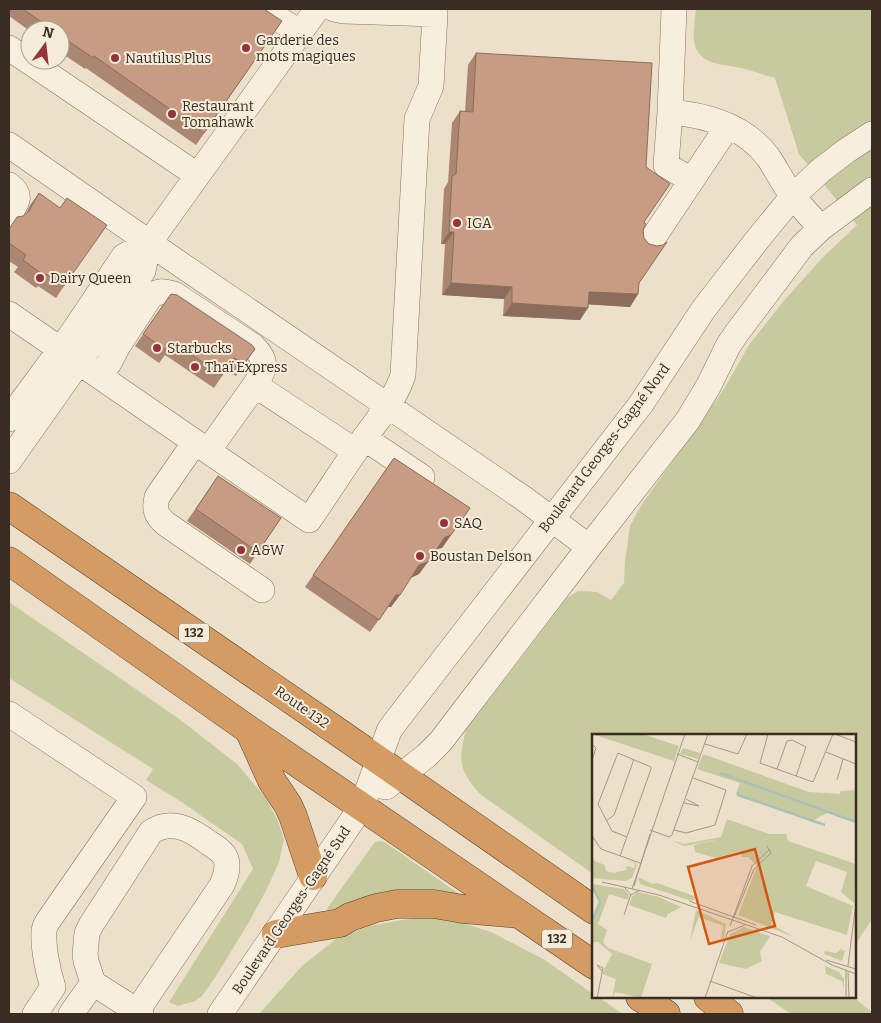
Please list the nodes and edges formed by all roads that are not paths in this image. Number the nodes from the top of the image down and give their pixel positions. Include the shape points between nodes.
1 (264, 9) edge
2 (317, 9) edge
3 (334, 9) edge
4 (674, 9) edge
5 (300, 33) junction
6 (9, 48) edge
7 (670, 112) junction
8 (728, 126) junction
9 (872, 134) edge
10 (9, 145) edge
11 (197, 175) junction
12 (691, 180) junction
13 (9, 185) edge
14 (872, 190) edge
15 (793, 196) junction
16 (9, 215) edge
17 (820, 228) junction
18 (149, 243) junction
19 (649, 244) edge
20 (9, 314) edge
21 (69, 356) junction
22 (99, 376) junction
23 (255, 385) junction
24 (387, 406) junction
25 (9, 420) edge
26 (360, 444) junction
27 (202, 447) junction
28 (9, 461) edge
29 (436, 487) edge
30 (9, 506) edge
31 (551, 519) junction
32 (589, 547) junction
33 (9, 561) edge
34 (262, 590) dead end
35 (9, 714) edge
36 (249, 730) junction
37 (379, 760) junction
38 (400, 776) junction
39 (362, 806) junction
40 (313, 876) junction
41 (592, 909) edge
42 (520, 914) junction
43 (276, 934) junction
44 (592, 964) edge
45 (93, 982) junction
46 (642, 998) edge
47 (709, 998) edge
48 (137, 1013) edge
49 (35, 1014) edge
50 (71, 1014) edge
51 (220, 1014) edge
52 (666, 1014) edge
53 (729, 1014) edge

1 - 5 street
2 - 5 street
3 - 24 street via 435,14 431,86 417,119 403,375
4 - 7 street
5 - 11 street
6 - 11 street
7 - 8 street via 701,116
7 - 12 street via 666,165
8 - 12 street
8 - 15 street via 752,140 767,156
9 - 15 street, Boulevard Georges-Gagné Nord via 820,171
10 - 18 street
11 - 18 street
12 - 19 street
13 - 16 street via 15,189 18,200
14 - 17 street
15 - 17 street
15 - 31 street, Boulevard Georges-Gagné Nord via 703,310 641,404
17 - 32 street via 802,246 741,326 688,420
18 - 21 street via 143,271
18 - 24 street
20 - 21 street
21 - 22 street
21 - 25 street
21 - 28 street
22 - 23 street via 150,297 164,291 174,294 253,346 260,354 264,370
22 - 27 street
23 - 26 street
23 - 27 street
24 - 26 street
24 - 31 street
26 - 27 street via 310,520
26 - 29 street
27 - 34 street via 161,490 155,504 157,513 160,519
30 - 37 highway, Route 132 / 132
31 - 32 street
31 - 37 street, Boulevard Georges-Gagné Nord via 393,725
32 - 38 street via 441,741
33 - 36 highway, 132
35 - 49 street via 134,797 45,927 53,987
36 - 39 highway, 132
36 - 40 highway via 272,781 293,816
37 - 38 highway, Route 132 / 132
37 - 39 street, Boulevard Georges-Gagné Sud
38 - 39 street, Boulevard Georges-Gagné Sud
38 - 41 highway, Route 132 / 132
39 - 40 street, Boulevard Georges-Gagné Sud
39 - 42 highway, 132
40 - 43 street, Boulevard Georges-Gagné Sud
42 - 43 highway via 434,904 397,904 376,908 340,922
42 - 44 highway, 132
43 - 51 street, Boulevard Georges-Gagné Sud
45 - 48 street
45 - 48 street via 85,954 91,925 151,832 164,826 182,827 216,848 224,856 227,866 222,885
45 - 50 street
46 - 52 highway
47 - 53 highway

